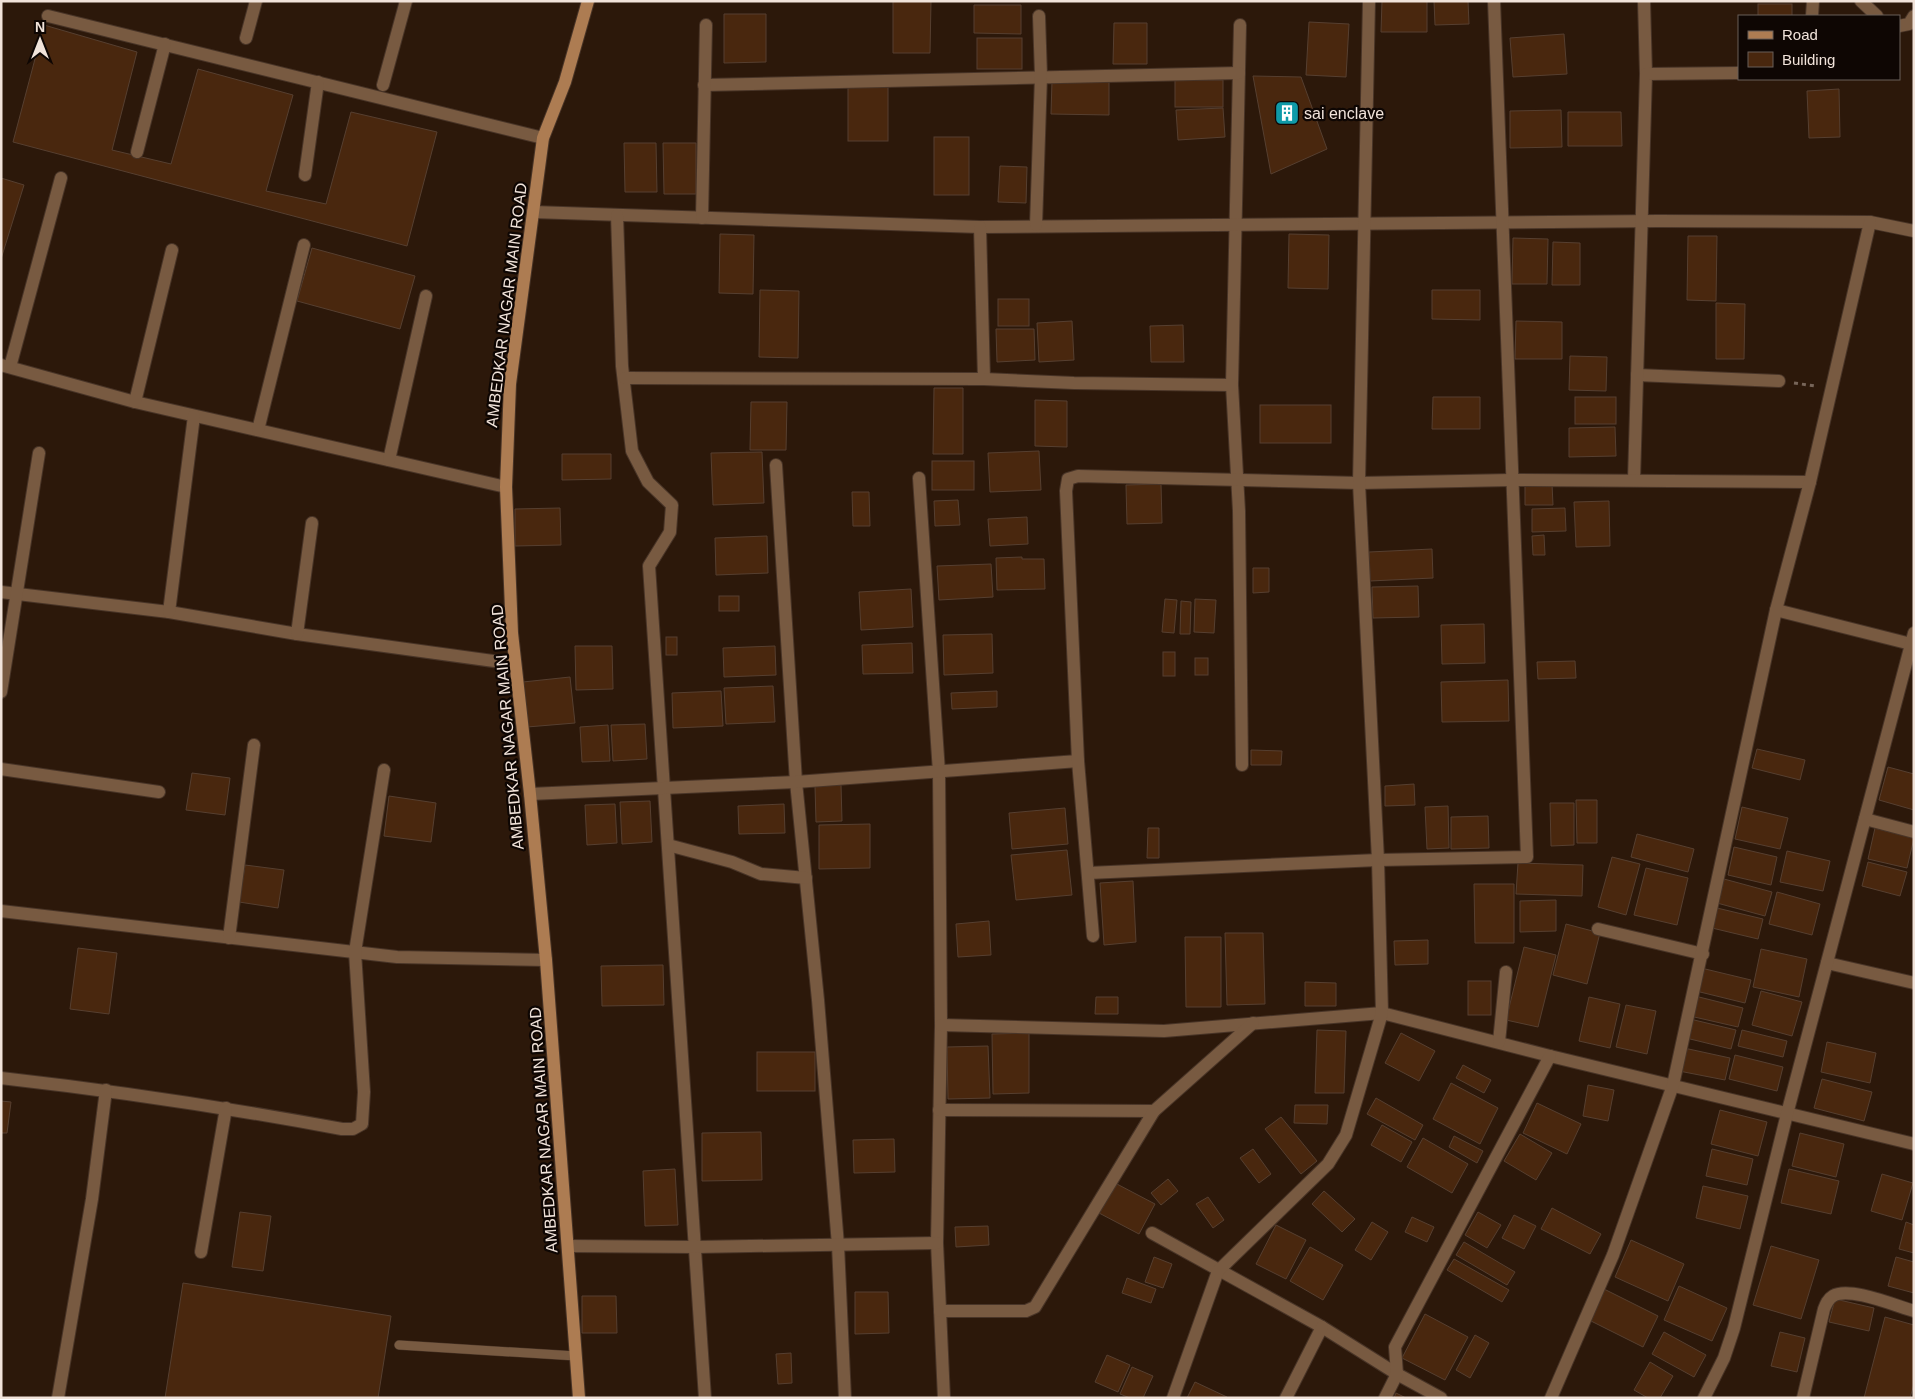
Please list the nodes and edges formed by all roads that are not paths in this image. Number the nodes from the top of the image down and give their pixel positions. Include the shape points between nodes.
1 (256, 1) edge
2 (406, 1) edge
3 (588, 1) edge
4 (1369, 1) edge
5 (1494, 1) edge
6 (1644, 1) edge
7 (1814, 1) edge
8 (1861, 1) edge
9 (1812, 15) edge
10 (1876, 15) edge
11 (48, 16) dead end
12 (1039, 16) dead end
13 (1914, 16) edge
14 (706, 25) dead end
15 (1240, 25) dead end
16 (1900, 26) edge
17 (246, 38) dead end
18 (164, 44) junction
19 (1239, 73) junction
20 (1738, 73) edge
21 (1646, 74) junction
22 (1041, 76) junction
23 (318, 82) junction
24 (383, 85) dead end
25 (704, 85) junction
26 (543, 138) junction
27 (137, 152) dead end
28 (305, 175) dead end
29 (61, 178) dead end
30 (533, 212) junction
31 (617, 215) junction
32 (702, 218) junction
33 (1642, 221) junction
34 (1870, 222) junction
35 (1365, 223) junction
36 (1501, 223) junction
37 (1237, 224) junction
38 (1036, 226) junction
39 (980, 227) junction
40 (1914, 231) edge
41 (304, 245) dead end
42 (172, 250) dead end
43 (426, 296) dead end
44 (5, 366) edge
45 (1637, 375) junction
46 (625, 378) junction
47 (984, 379) junction
48 (1779, 381) road end
49 (1232, 385) junction
50 (135, 402) junction
51 (194, 416) junction
52 (258, 430) junction
53 (39, 453) dead end
54 (388, 460) junction
55 (776, 465) dead end
56 (919, 478) dead end
57 (1511, 480) junction
58 (1634, 480) junction
59 (1238, 481) junction
60 (1810, 482) junction
61 (1359, 483) junction
62 (506, 487) junction
63 (312, 523) dead end
64 (1, 592) edge
65 (17, 594) junction
66 (1776, 610) junction
67 (169, 612) junction
68 (297, 634) junction
69 (1913, 641) edge
70 (516, 664) junction
71 (1, 692) edge
72 (254, 744) dead end
73 (1078, 761) junction
74 (1242, 765) dead end
75 (1, 769) edge
76 (384, 770) dead end
77 (939, 772) junction
78 (796, 782) junction
79 (664, 788) junction
80 (159, 792) dead end
81 (530, 794) junction
82 (1865, 819) junction
83 (1914, 832) edge
84 (668, 845) junction
85 (1378, 860) junction
86 (1088, 873) junction
87 (806, 878) junction
88 (1, 911) edge
89 (1598, 928) dead end
90 (1093, 936) dead end
91 (228, 938) junction
92 (355, 952) junction
93 (1703, 954) junction
94 (546, 960) junction
95 (1827, 963) junction
96 (1506, 972) dead end
97 (1914, 983) edge
98 (1382, 1013) junction
99 (1253, 1023) junction
100 (941, 1025) junction
101 (1499, 1042) junction
102 (1550, 1056) junction
103 (1, 1078) edge
104 (1672, 1085) junction
105 (106, 1090) junction
106 (226, 1108) junction
107 (939, 1110) junction
108 (1154, 1111) junction
109 (1787, 1114) junction
110 (1914, 1144) edge
111 (1152, 1233) dead end
112 (936, 1243) junction
113 (838, 1245) junction
114 (568, 1246) junction
115 (695, 1247) junction
116 (201, 1252) dead end
117 (1218, 1271) junction
118 (940, 1311) junction
119 (1914, 1311) edge
120 (1322, 1327) junction
121 (399, 1345) dead end
122 (576, 1356) junction
123 (1397, 1374) junction
124 (58, 1398) edge
125 (579, 1398) edge
126 (705, 1398) edge
127 (845, 1398) edge
128 (944, 1398) edge
129 (1173, 1398) edge
130 (1286, 1398) edge
131 (1384, 1398) edge
132 (1441, 1398) edge
133 (1551, 1398) edge
134 (1704, 1398) edge
135 (1803, 1398) edge

1 - 17 street
2 - 24 street
3 - 26 street, AMBEDKAR NAGAR MAIN ROAD via 566,82
4 - 35 street
5 - 36 street
6 - 21 street
7 - 9 street
8 - 10 street
11 - 18 street
12 - 22 street
13 - 16 street via 1909,24
14 - 25 street
15 - 19 street
18 - 23 street
18 - 27 street
19 - 22 street
19 - 37 street
20 - 21 street
21 - 33 street
22 - 25 street
22 - 38 street
23 - 26 street
23 - 28 street
25 - 32 street
26 - 30 street, AMBEDKAR NAGAR MAIN ROAD
29 - 44 street
30 - 31 street
30 - 62 street, AMBEDKAR NAGAR MAIN ROAD via 510,384
31 - 32 street
31 - 46 street
32 - 39 street
33 - 34 street
33 - 36 street
33 - 45 street
34 - 40 street
34 - 60 street
35 - 36 street
35 - 37 street
35 - 61 street
36 - 57 street
37 - 38 street
37 - 49 street
38 - 39 street
39 - 47 street
41 - 52 street
42 - 50 street
43 - 54 street
44 - 50 street
45 - 48 street
45 - 58 street
46 - 47 street
46 - 79 street via 632,451 648,482 672,505 670,532 649,566
47 - 49 street
49 - 59 street
50 - 51 street
51 - 52 street
51 - 67 street
52 - 54 street
53 - 65 street
54 - 62 street
55 - 78 street
56 - 77 street
57 - 58 street
57 - 61 street
57 - 85 street via 1527,857
58 - 60 street
59 - 61 street
59 - 73 street via 1078,476 1068,479
59 - 74 street
60 - 66 street
61 - 85 street
62 - 70 street, AMBEDKAR NAGAR MAIN ROAD
63 - 68 street
64 - 65 street
65 - 67 street
65 - 71 street
66 - 69 street
66 - 93 street
67 - 68 street
68 - 70 street
69 - 82 street
70 - 81 street, AMBEDKAR NAGAR MAIN ROAD
72 - 91 street
73 - 77 street
73 - 86 street
75 - 80 street
76 - 92 street
77 - 78 street
77 - 100 street
78 - 79 street
78 - 87 street
79 - 81 street
79 - 84 street
81 - 94 street, AMBEDKAR NAGAR MAIN ROAD
82 - 83 street
82 - 95 street
84 - 87 street via 732,862 761,874
84 - 115 street
85 - 86 street
85 - 98 street
86 - 90 street
87 - 113 street
88 - 91 street
89 - 93 street
91 - 92 street
92 - 94 street via 397,957
92 - 106 street via 364,1092 362,1124 353,1129 342,1129
93 - 104 street
94 - 114 street, AMBEDKAR NAGAR MAIN ROAD
95 - 97 street
95 - 109 street
96 - 101 street
98 - 99 street
98 - 101 street
98 - 117 street via 1346,1135 1328,1164
99 - 100 street via 1164,1031
99 - 108 street
100 - 107 street
101 - 102 street
102 - 104 street
102 - 123 street via 1395,1347
103 - 105 street
104 - 109 street
104 - 133 street via 1613,1255
105 - 106 street
105 - 124 street via 92,1200
106 - 116 street
107 - 108 street
107 - 112 street
108 - 118 street via 1035,1307 1026,1311
109 - 110 street
109 - 134 street via 1734,1328 1724,1358
111 - 117 street
112 - 113 street
112 - 118 street
113 - 115 street
113 - 127 street
114 - 115 street
114 - 122 street, AMBEDKAR NAGAR MAIN ROAD
115 - 126 street
117 - 120 street
117 - 129 street
118 - 128 street
119 - 135 street via 1849,1292 1828,1300
120 - 123 street
120 - 130 street
121 - 122 lane
122 - 125 street, AMBEDKAR NAGAR MAIN ROAD
123 - 131 street
123 - 132 street

